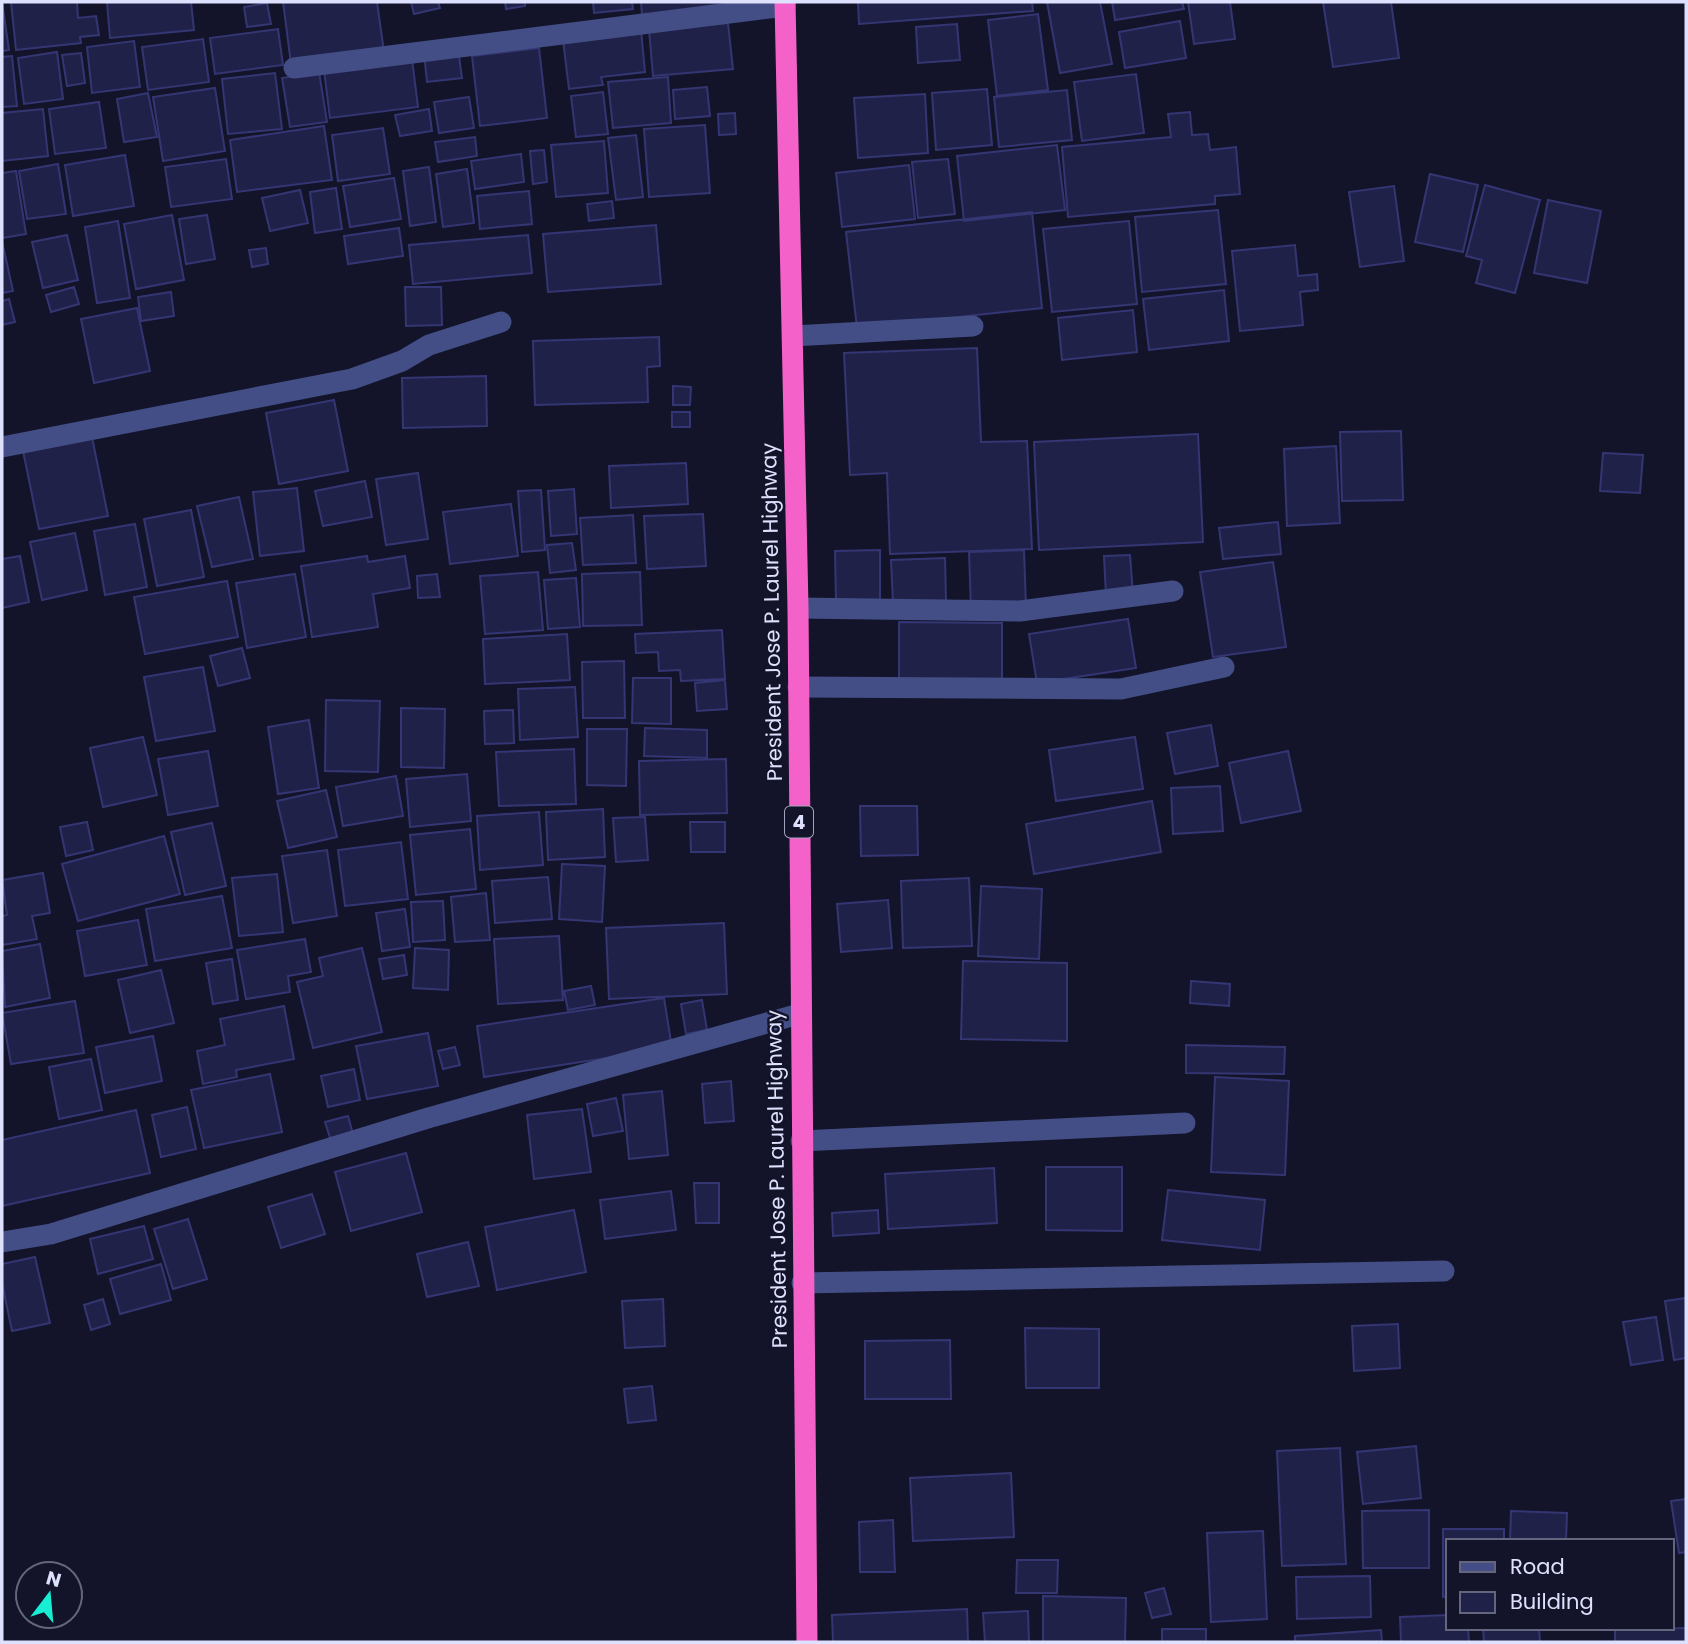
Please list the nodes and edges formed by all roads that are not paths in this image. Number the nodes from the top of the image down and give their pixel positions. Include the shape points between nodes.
1 (785, 4) edge
2 (294, 68) dead end
3 (500, 322) dead end
4 (973, 326) dead end
5 (793, 336) junction
6 (2, 447) edge
7 (1173, 591) dead end
8 (798, 608) junction
9 (1224, 667) dead end
10 (798, 687) junction
11 (799, 1014) junction
12 (1185, 1122) dead end
13 (801, 1141) junction
14 (2, 1242) edge
15 (1444, 1271) dead end
16 (802, 1283) junction
17 (807, 1642) edge

1 - 2 street
1 - 5 highway, President Jose P. Laurel Highway / 4
3 - 6 street via 429,345 352,379
4 - 5 street
5 - 8 highway, President Jose P. Laurel Highway / 4
7 - 8 street via 1020,611
8 - 10 highway, President Jose P. Laurel Highway / 4
9 - 10 street via 1121,689
10 - 11 highway, President Jose P. Laurel Highway / 4
11 - 13 highway, President Jose P. Laurel Highway / 4
11 - 14 street via 428,1118 51,1234
12 - 13 street
13 - 16 highway, President Jose P. Laurel Highway / 4
15 - 16 street
16 - 17 highway, President Jose P. Laurel Highway / 4

